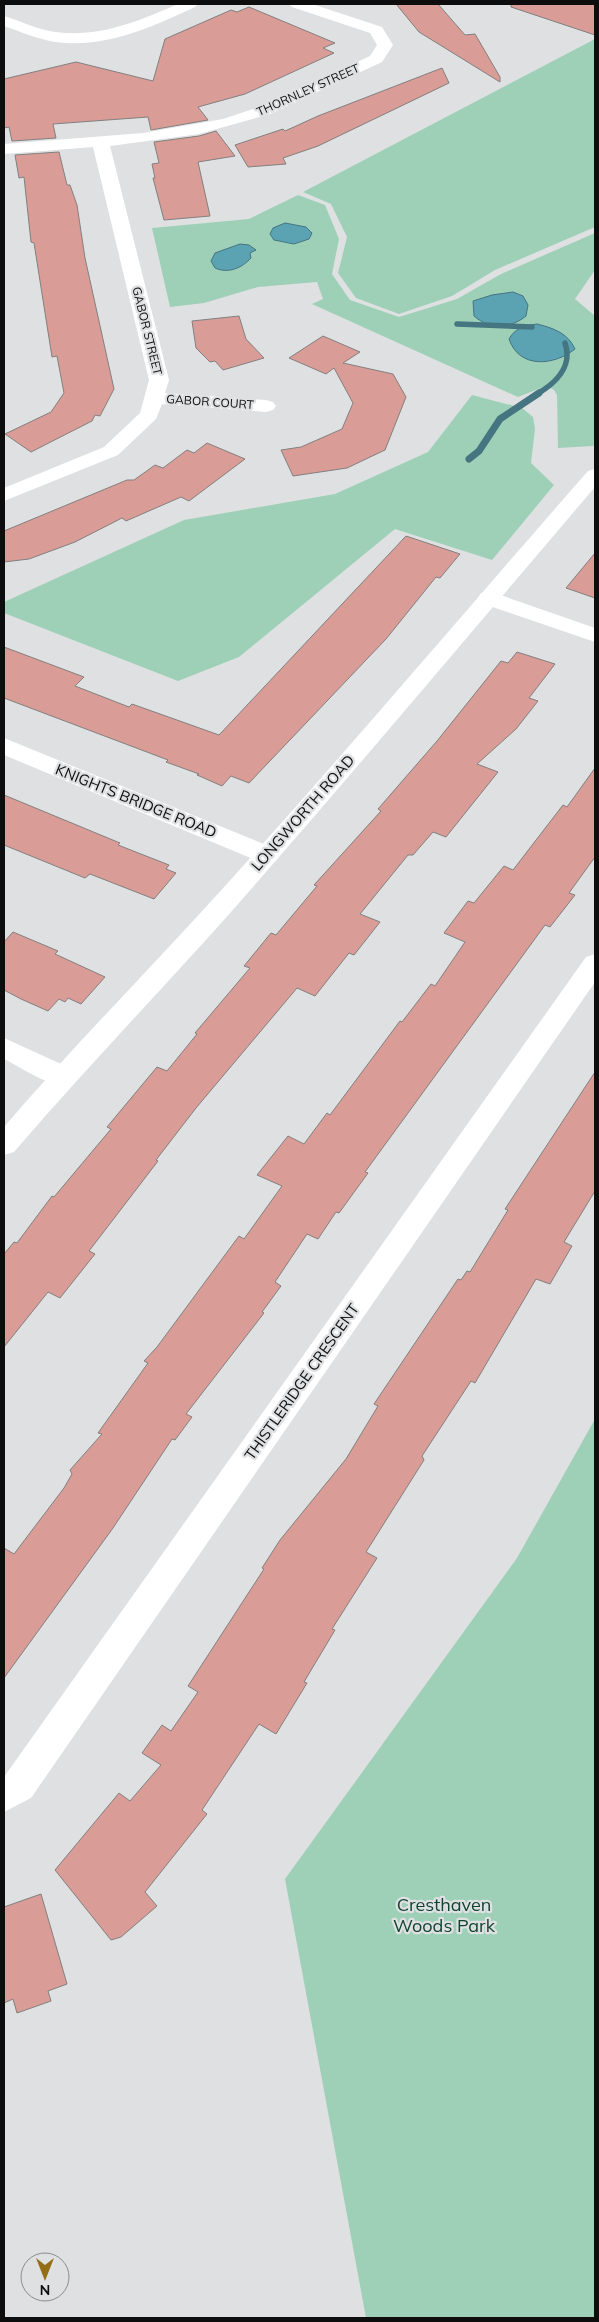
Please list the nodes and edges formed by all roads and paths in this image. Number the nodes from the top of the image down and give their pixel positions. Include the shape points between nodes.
1 (190, 4) edge
2 (298, 4) edge
3 (4, 21) edge
4 (100, 140) junction
5 (4, 149) edge
6 (154, 398) junction
7 (266, 406) dead end
8 (595, 475) edge
9 (4, 495) edge
10 (489, 598) junction
11 (595, 635) edge
12 (4, 746) edge
13 (267, 855) junction
14 (595, 963) edge
15 (4, 1048) edge
16 (63, 1076) junction
17 (4, 1145) edge
18 (4, 1796) edge

1 - 3 street via 125,30 80,39 53,37
2 - 4 street, THORNLEY STREET via 376,30 385,45 376,59 267,110 176,134
4 - 5 street, THORNLEY STREET
4 - 6 street, GABOR STREET via 159,380
6 - 7 street, GABOR COURT
6 - 9 street, GABOR STREET via 149,415 111,451
8 - 10 street, LONGWORTH ROAD
10 - 11 street
10 - 13 street, LONGWORTH ROAD
12 - 13 street, KNIGHTS BRIDGE ROAD
13 - 16 street, LONGWORTH ROAD via 162,974
14 - 18 street, THISTLERIDGE CRESCENT via 19,1786
15 - 16 street
16 - 17 street, LONGWORTH ROAD

